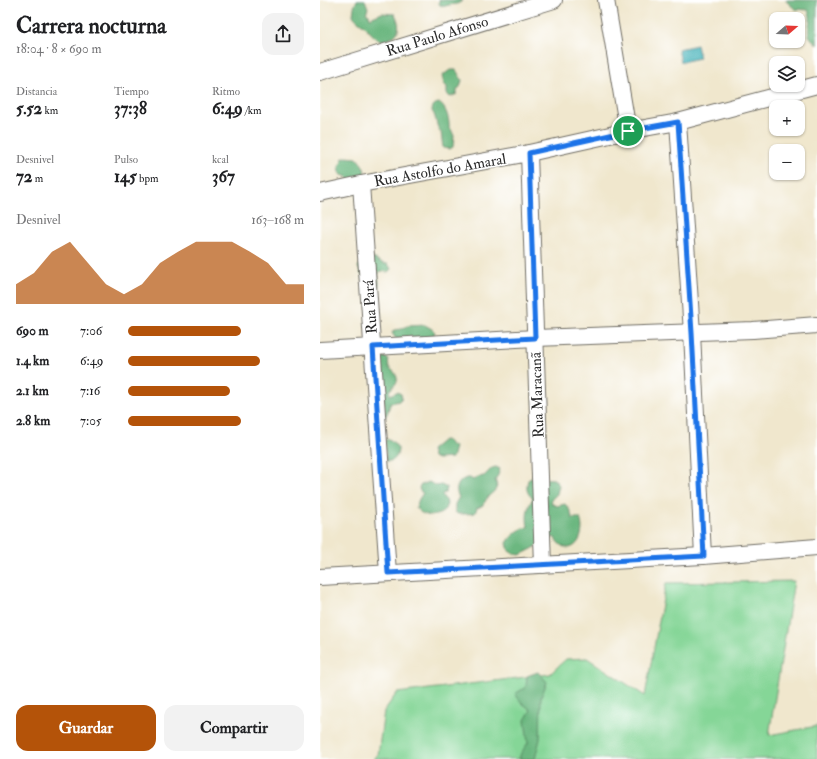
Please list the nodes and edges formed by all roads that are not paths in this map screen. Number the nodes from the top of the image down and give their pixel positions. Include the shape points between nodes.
1 (554, 0) edge
2 (606, 0) edge
3 (320, 72) edge
4 (817, 85) edge
5 (678, 122) junction
6 (628, 131) junction
7 (529, 153) junction
8 (361, 184) junction
9 (320, 193) edge
10 (817, 325) edge
11 (692, 333) junction
12 (535, 338) junction
13 (373, 347) junction
14 (320, 350) edge
15 (817, 547) edge
16 (704, 556) junction
17 (543, 565) junction
18 (388, 573) junction
19 (320, 577) edge

1 - 3 street, Rua Paulo Afonso
2 - 6 street
4 - 5 street, Rua Astolfo do Amaral
5 - 6 street, Rua Astolfo do Amaral
5 - 11 street
6 - 7 street, Rua Astolfo do Amaral
7 - 8 street, Rua Astolfo do Amaral
7 - 12 street, Rua Maracanã
8 - 9 street, Rua Astolfo do Amaral
8 - 13 street, Rua Pará
10 - 11 street
11 - 12 street
11 - 16 street
12 - 13 street
12 - 17 street, Rua Maracanã
13 - 14 street
13 - 18 street, Rua Pará
15 - 16 street
16 - 17 street
17 - 18 street
18 - 19 street

